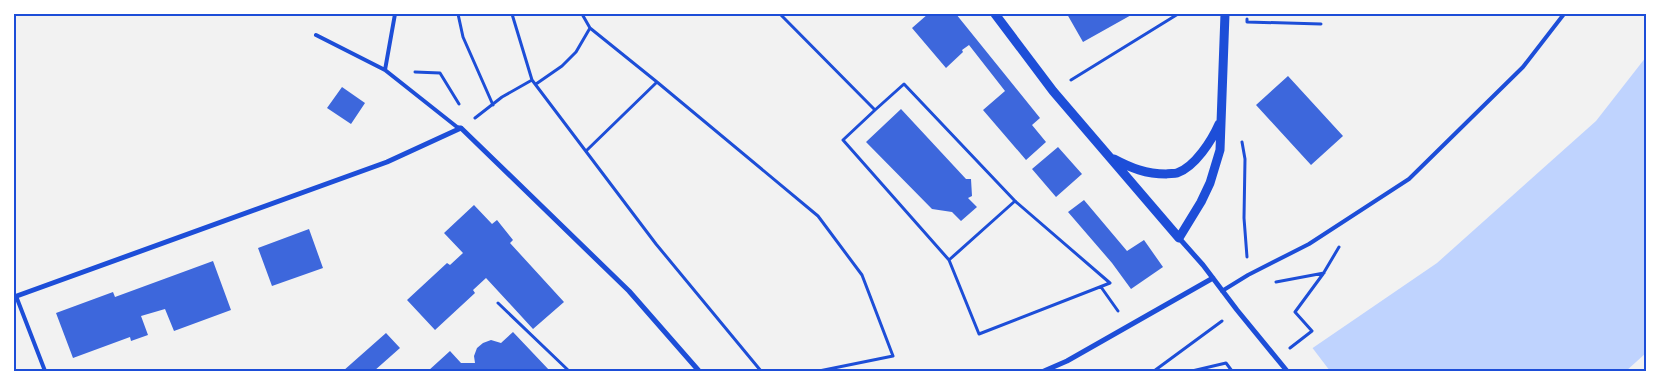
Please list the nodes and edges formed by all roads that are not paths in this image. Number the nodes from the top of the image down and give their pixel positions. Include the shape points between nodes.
1 (395, 14) edge
2 (995, 14) edge
3 (1225, 14) edge
4 (1564, 14) edge
5 (316, 35) dead end
6 (385, 70) junction
7 (1222, 119) junction
8 (460, 128) junction
9 (1109, 157) junction
10 (1179, 238) junction
11 (1213, 278) junction
12 (1222, 291) junction
13 (15, 296) edge
14 (45, 371) edge
15 (699, 371) edge
16 (1044, 371) edge
17 (1287, 371) edge

1 - 6 lane
2 - 9 street via 1053,91
3 - 7 street
4 - 12 lane via 1523,67 1409,179 1309,244
5 - 6 lane
6 - 8 lane
7 - 9 street via 1211,141 1194,162 1177,173 1153,174
7 - 10 street via 1220,150 1210,183
8 - 13 street via 387,162
8 - 15 street via 629,291
9 - 10 street
10 - 11 street
11 - 12 street
11 - 16 street
12 - 17 street
13 - 14 lane

